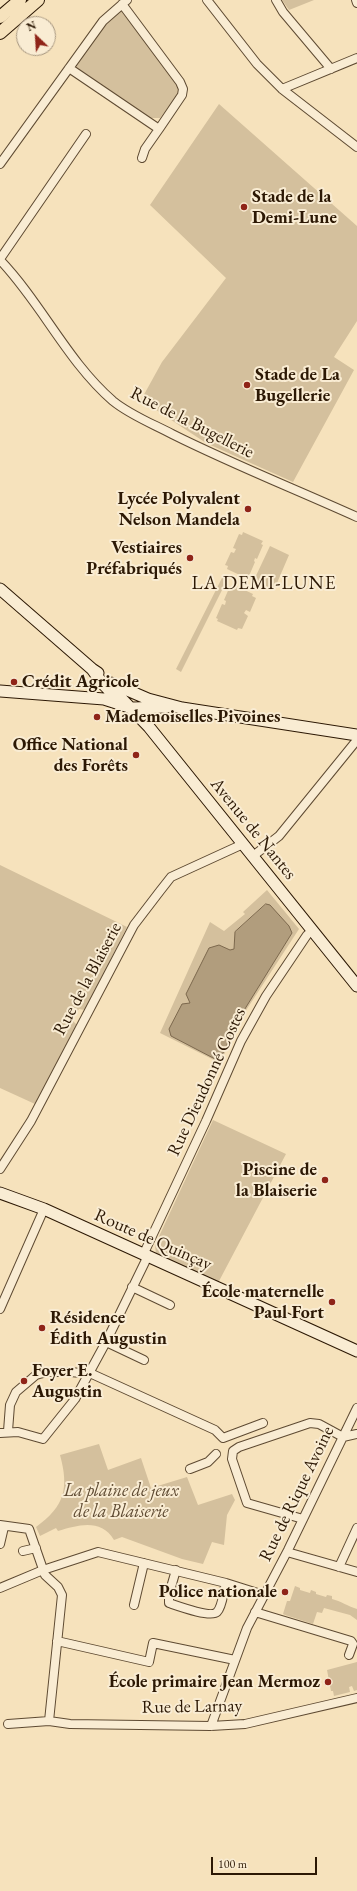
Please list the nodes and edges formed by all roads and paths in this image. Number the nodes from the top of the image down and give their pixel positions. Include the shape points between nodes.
1 (20, 0) edge
2 (38, 0) edge
3 (207, 0) edge
4 (276, 0) edge
5 (356, 0) edge
6 (124, 2) edge
7 (357, 3) edge
8 (0, 17) edge
9 (0, 33) edge
10 (357, 58) edge
11 (69, 68) junction
12 (331, 68) junction
13 (282, 89) junction
14 (159, 129) junction
15 (86, 134) dead end
16 (357, 147) edge
17 (142, 158) dead end
18 (0, 164) edge
19 (0, 259) edge
20 (357, 517) edge
21 (0, 589) edge
22 (92, 669) junction
23 (111, 682) junction
24 (0, 691) edge
25 (119, 696) junction
26 (104, 699) junction
27 (148, 699) junction
28 (132, 708) junction
29 (182, 708) junction
30 (357, 735) edge
31 (357, 740) edge
32 (243, 844) junction
33 (253, 856) junction
34 (313, 930) junction
35 (357, 986) edge
36 (0, 1168) edge
37 (0, 1193) edge
38 (44, 1209) junction
39 (147, 1255) junction
40 (132, 1287) junction
41 (170, 1305) dead end
42 (0, 1309) edge
43 (106, 1342) junction
44 (357, 1351) edge
45 (144, 1360) dead end
46 (89, 1373) junction
47 (357, 1408) edge
48 (263, 1423) dead end
49 (4, 1432) edge
50 (357, 1434) edge
51 (343, 1437) junction
52 (216, 1454) dead end
53 (190, 1469) dead end
54 (303, 1519) junction
55 (2, 1526) edge
56 (357, 1528) edge
57 (0, 1544) edge
58 (36, 1548) junction
59 (23, 1551) dead end
60 (287, 1552) junction
61 (144, 1563) junction
62 (339, 1567) junction
63 (43, 1570) junction
64 (176, 1570) junction
65 (357, 1572) edge
66 (226, 1583) junction
67 (0, 1588) edge
68 (264, 1595) junction
69 (134, 1605) dead end
70 (255, 1612) junction
71 (57, 1641) junction
72 (349, 1655) dead end
73 (235, 1660) junction
74 (357, 1698) edge
75 (49, 1721) junction
76 (8, 1724) dead end
77 (211, 1726) junction

1 - 8 main road
2 - 9 main road
3 - 13 street via 257,64
4 - 12 street via 283,12
5 - 7 street
6 - 11 street via 103,21
6 - 14 street via 183,89 182,95
10 - 12 street
11 - 14 street
11 - 18 street
12 - 13 street
13 - 16 street
14 - 17 street
15 - 19 street
19 - 20 street, Rue de la Bugellerie via 21,283 84,372 114,402 214,455
21 - 22 main road
22 - 23 main road
22 - 25 main road via 102,684
23 - 25 main road
23 - 27 main road
24 - 26 main road
25 - 26 main road
25 - 27 main road
25 - 28 main road, Avenue de Nantes
26 - 28 main road
27 - 29 main road
28 - 29 main road
28 - 32 main road, Avenue de Nantes
29 - 30 main road
31 - 33 street via 278,836
32 - 33 main road, Avenue de Nantes
32 - 36 street, Rue de la Blaiserie via 171,877 134,925 32,1121
33 - 34 main road, Avenue de Nantes
34 - 35 main road, Avenue de Nantes
34 - 39 street, Rue Dieudonné Costes via 266,996 241,1041 146,1248
37 - 38 main road, Route de Quinçay
38 - 39 main road, Route de Quinçay
38 - 42 street
39 - 40 street, Rue Dieudonné Costes
39 - 44 main road, Route de Quinçay
40 - 41 street
40 - 43 street, Rue Dieudonné Costes
43 - 45 street
43 - 46 street, Rue Dieudonné Costes
46 - 48 street via 215,1430 223,1438
46 - 49 street, Rue Dieudonné Costes via 75,1399 43,1439 28,1433
46 - 49 street via 47,1372 36,1375 16,1392
47 - 51 street, Rue de Rique Avoine
50 - 51 street
51 - 54 street, Rue de Rique Avoine
51 - 54 street via 319,1424 310,1423 233,1451 232,1459 247,1503
52 - 53 street via 208,1462
54 - 60 street, Rue de Rique Avoine
55 - 57 street
55 - 58 street via 30,1529
56 - 62 street
58 - 59 street
58 - 63 street
60 - 62 street
60 - 68 street, Rue de Rique Avoine
61 - 63 street via 98,1552
61 - 64 street
61 - 69 street
62 - 65 street
63 - 67 street
63 - 71 street via 62,1595
64 - 66 street
64 - 66 street via 169,1594 170,1603 208,1614 212,1615 219,1610
66 - 68 street
68 - 70 street, Rue de Rique Avoine
70 - 72 street via 351,1641 353,1644
70 - 73 street, Rue de Rique Avoine
71 - 73 street via 149,1662 153,1643
71 - 75 street
73 - 77 street, Rue de Rique Avoine
74 - 77 street, Rue de Larnay via 245,1724
75 - 76 street, Rue de Larnay
75 - 77 street, Rue de Larnay via 70,1724

